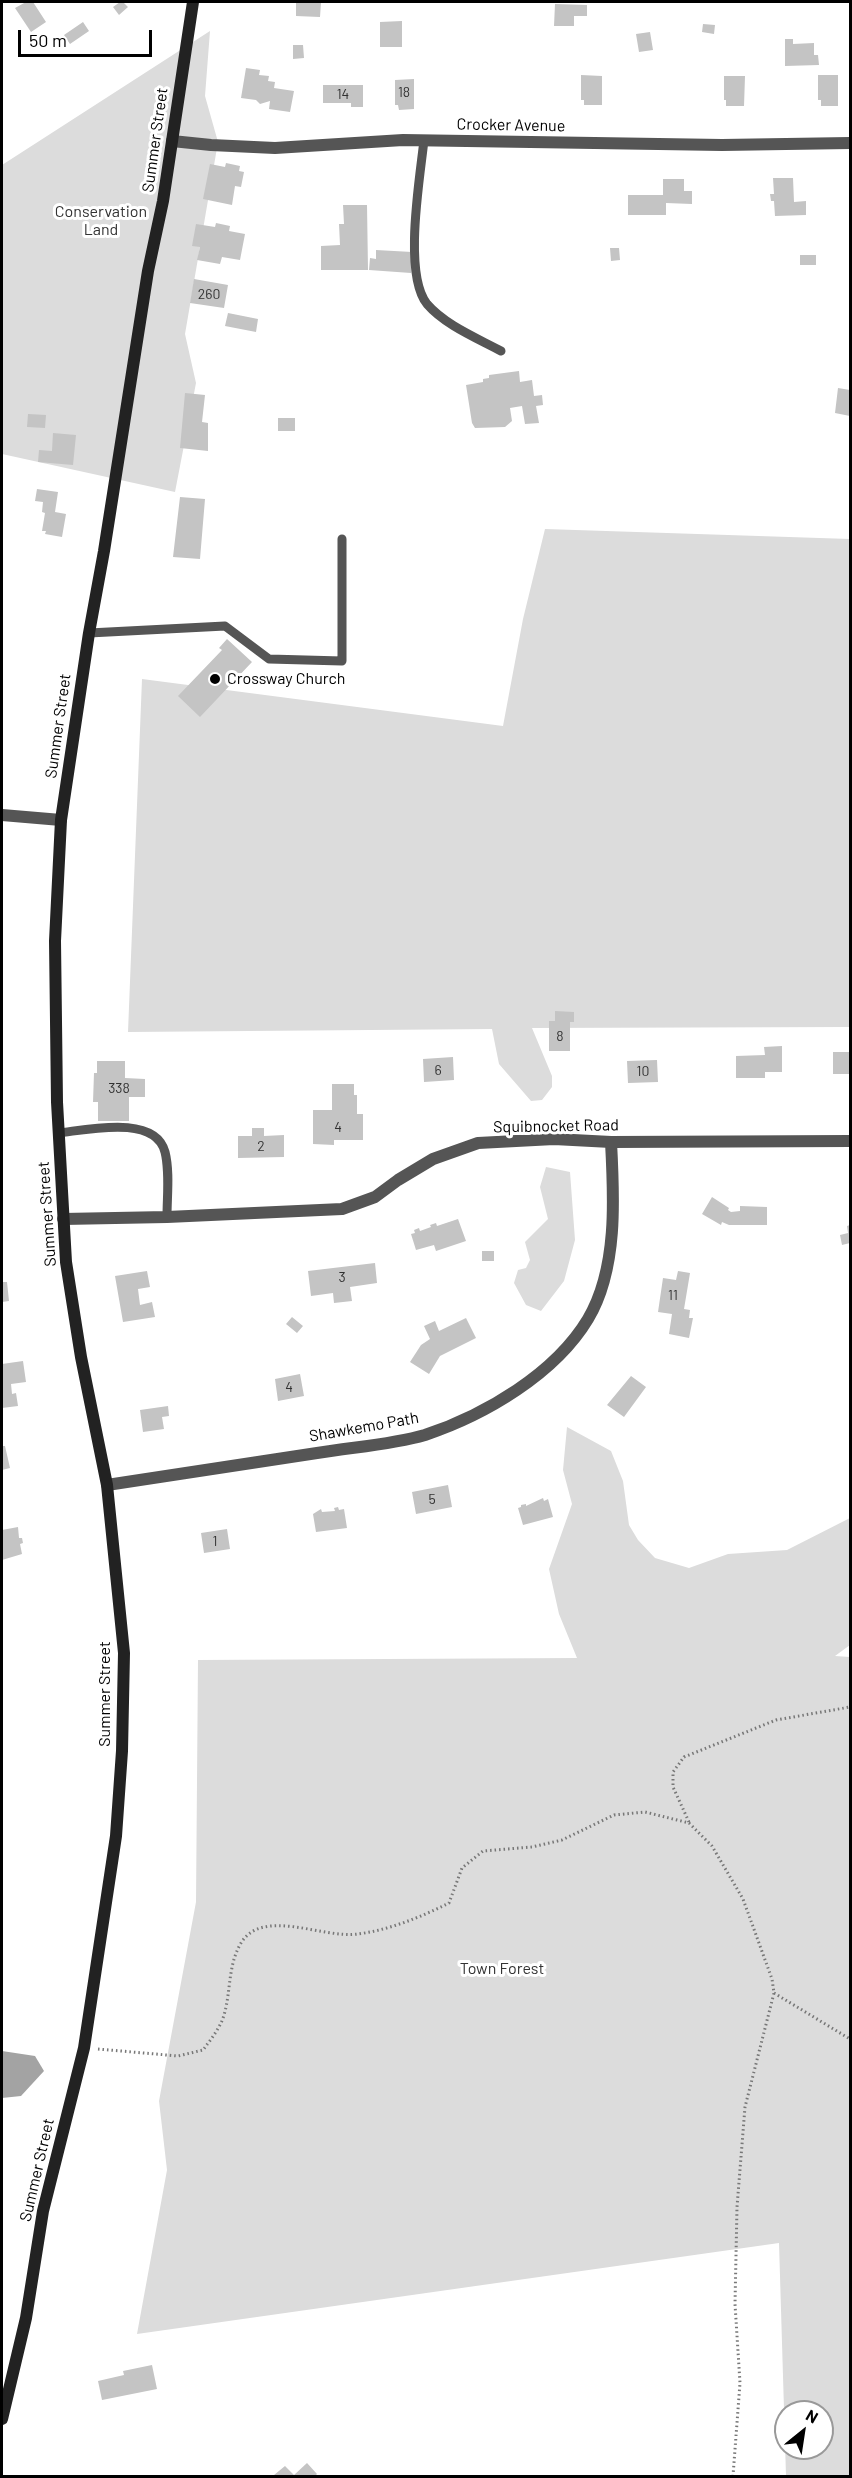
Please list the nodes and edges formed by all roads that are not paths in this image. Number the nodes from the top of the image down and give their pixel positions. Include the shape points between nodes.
1 (193, 2) edge
2 (424, 140) junction
3 (172, 141) junction
4 (850, 143) edge
5 (501, 351) dead end
6 (342, 539) dead end
7 (88, 633) junction
8 (2, 815) edge
9 (61, 820) junction
10 (58, 1133) junction
11 (850, 1141) edge
12 (611, 1142) junction
13 (166, 1217) junction
14 (63, 1220) junction
15 (107, 1485) junction
16 (2, 2419) edge

1 - 3 main road, Summer Street
2 - 3 street, Crocker Avenue via 275,148
2 - 4 street, Crocker Avenue via 722,146
2 - 5 lane via 414,244 417,279 426,303 448,321
3 - 7 main road, Summer Street
6 - 7 lane via 342,661 269,659 225,626
7 - 9 main road, Summer Street
8 - 9 street
9 - 10 main road, Summer Street via 56,941
10 - 13 lane via 133,1127 150,1132 165,1150
10 - 14 main road, Summer Street
11 - 12 street, Squibnocket Road
12 - 13 street, Squibnocket Road via 554,1139 478,1143 433,1159 375,1197 342,1209
12 - 15 street, Shawkemo Path via 615,1198 604,1278 589,1317 568,1347 537,1377 478,1412 424,1435
13 - 14 street, Squibnocket Road
14 - 15 main road, Summer Street via 81,1357
15 - 16 main road, Summer Street via 124,1653 116,1836 84,2048 43,2211 26,2318

